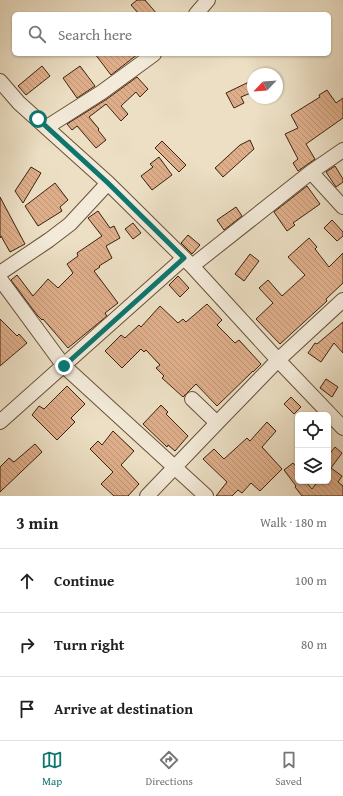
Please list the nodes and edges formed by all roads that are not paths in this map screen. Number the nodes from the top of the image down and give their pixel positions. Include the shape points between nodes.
1 (208, 0) edge
2 (198, 12) edge
3 (151, 56) edge
4 (0, 81) edge
5 (47, 127) junction
6 (343, 150) edge
7 (311, 172) junction
8 (108, 183) junction
9 (343, 207) edge
10 (188, 262) junction
11 (0, 273) edge
12 (0, 279) edge
13 (343, 300) edge
14 (278, 360) junction
15 (64, 366) junction
16 (192, 399) dead end
17 (0, 422) edge
18 (217, 422) junction
19 (343, 428) edge
20 (175, 468) junction
21 (147, 496) edge
22 (206, 496) edge

1 - 2 street
3 - 5 street
4 - 5 street via 19,103
5 - 8 street
6 - 7 street
7 - 9 street
7 - 10 street
8 - 10 street
8 - 11 street via 70,224
10 - 14 street
10 - 15 street
12 - 15 street
13 - 14 street
14 - 18 street
14 - 19 street
15 - 17 street
15 - 20 street
16 - 18 street
18 - 20 street
20 - 21 street
20 - 22 street

